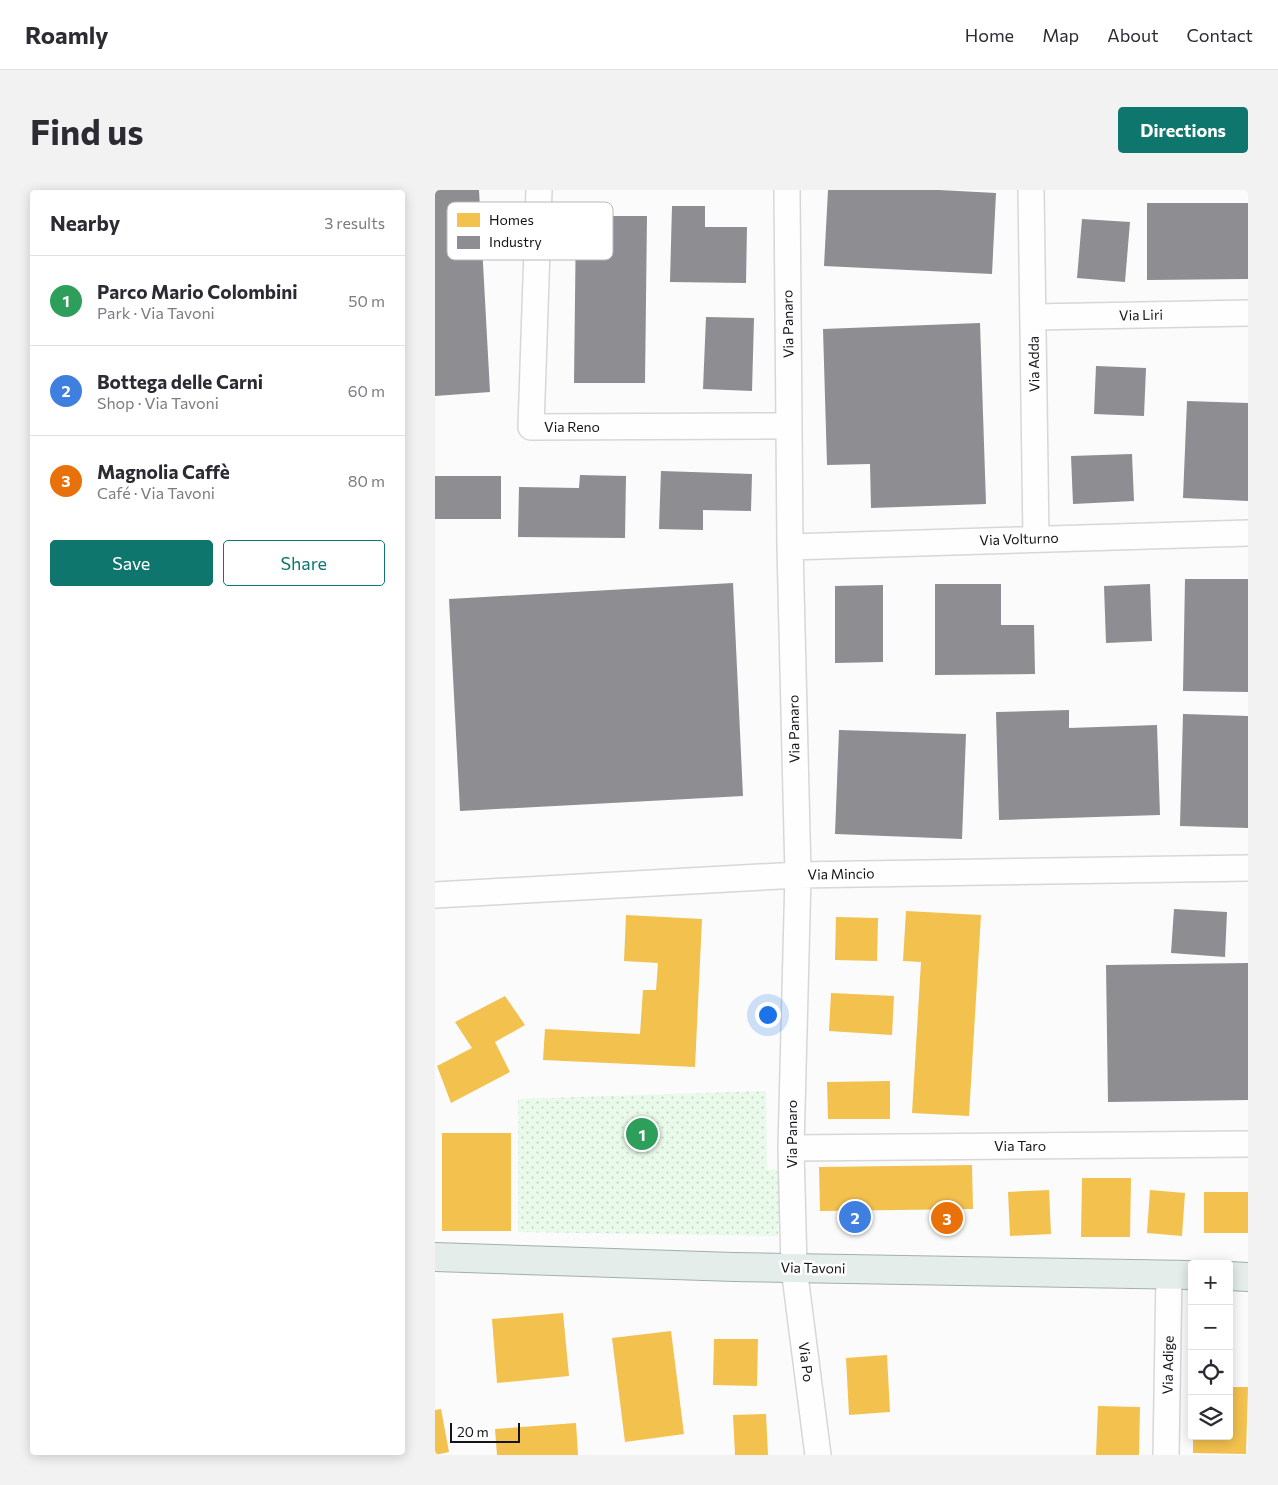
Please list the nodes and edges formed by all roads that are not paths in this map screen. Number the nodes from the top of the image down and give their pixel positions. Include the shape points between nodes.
1 (787, 190) edge
2 (1031, 190) edge
3 (537, 260) edge
4 (1248, 313) edge
5 (1033, 317) junction
6 (789, 426) junction
7 (1248, 533) edge
8 (1036, 539) junction
9 (790, 547) junction
10 (1248, 868) edge
11 (798, 875) junction
12 (435, 895) edge
13 (1248, 1144) edge
14 (791, 1148) junction
15 (435, 1257) edge
16 (794, 1268) junction
17 (1181, 1275) edge
18 (1233, 1276) edge
19 (1248, 1276) edge
20 (817, 1455) edge
21 (1166, 1455) edge

1 - 6 street, Via Panaro
2 - 5 street, Via Adda
3 - 6 street, Via Reno via 531,428
4 - 5 street, Via Liri
5 - 8 street, Via Adda
6 - 9 street, Via Panaro
7 - 8 street, Via Volturno
8 - 9 street, Via Volturno
9 - 11 street, Via Panaro
10 - 11 street, Via Mincio
11 - 12 street, Via Mincio
11 - 14 street, Via Panaro
13 - 14 street, Via Taro
14 - 16 street, Via Panaro
15 - 16 main road, Via Tavoni
16 - 17 main road, Via Tavoni
16 - 20 street, Via Po
17 - 21 street, Via Adige
18 - 19 main road

